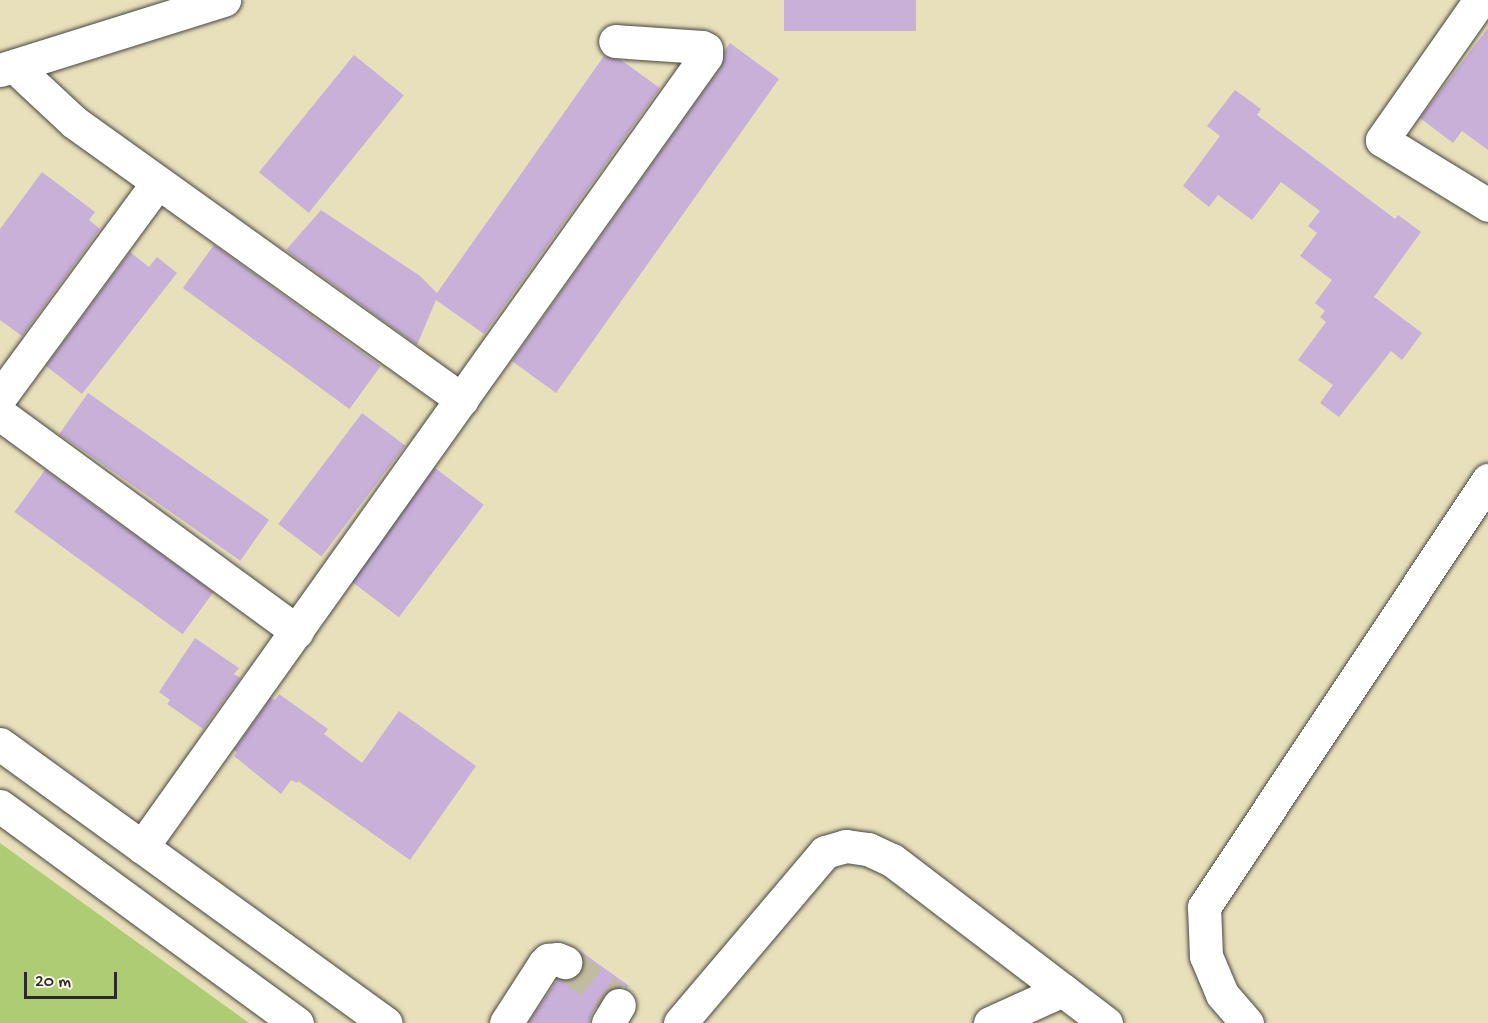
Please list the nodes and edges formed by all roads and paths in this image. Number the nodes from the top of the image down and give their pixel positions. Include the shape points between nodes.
1 (224, 0) edge
2 (1480, 0) edge
3 (615, 40) dead end
4 (7, 68) edge
5 (158, 183) junction
6 (1488, 205) edge
7 (0, 397) edge
8 (462, 400) junction
9 (0, 414) edge
10 (1488, 480) edge
11 (297, 631) junction
12 (0, 744) edge
13 (0, 807) edge
14 (142, 847) junction
15 (565, 962) dead end
16 (1063, 990) junction
17 (297, 1023) edge
18 (386, 1023) edge
19 (506, 1023) edge
20 (680, 1023) edge
21 (990, 1023) edge
22 (1106, 1023) edge
23 (1246, 1023) edge

1 - 4 street
2 - 6 street via 1382,140
3 - 8 street via 702,47 706,56
4 - 5 street
5 - 7 street
5 - 8 street
8 - 11 street
9 - 11 street
10 - 23 street via 1204,907 1206,956 1222,993
11 - 14 street
12 - 14 street
13 - 17 street
14 - 18 street
15 - 19 street via 557,959 544,964
16 - 20 street via 892,860 868,849 846,846 825,852
16 - 21 street
16 - 22 street

